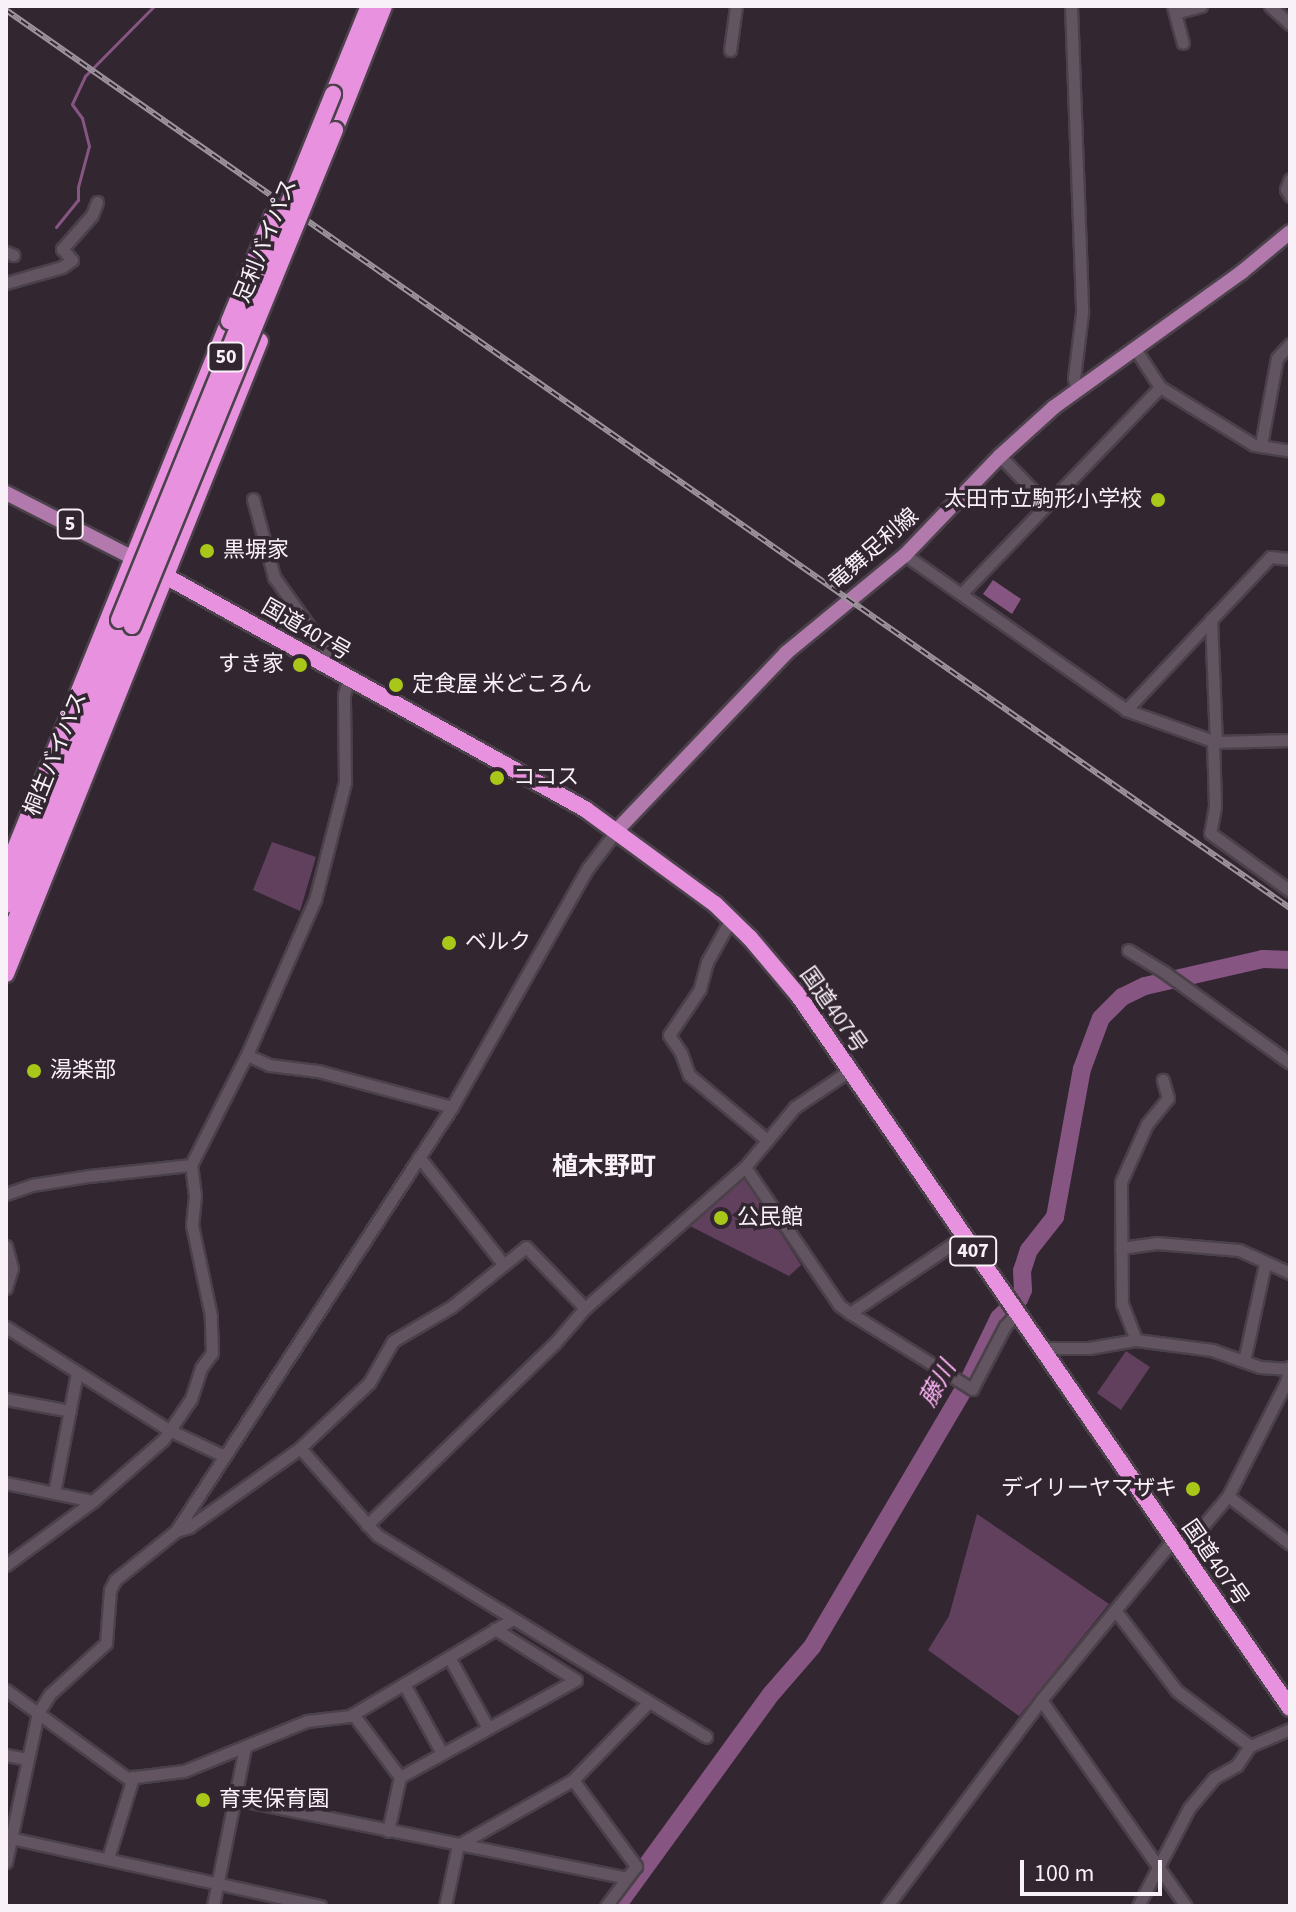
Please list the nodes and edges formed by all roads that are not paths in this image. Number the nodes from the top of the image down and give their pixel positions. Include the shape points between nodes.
1 (369, 6) edge
2 (384, 6) edge
3 (736, 6) edge
4 (1071, 6) edge
5 (1201, 6) edge
6 (1270, 6) edge
7 (1174, 10) edge
8 (1290, 24) edge
9 (1183, 43) dead end
10 (730, 50) dead end
11 (333, 94) junction
12 (335, 130) junction
13 (1290, 179) edge
14 (1290, 196) edge
15 (97, 202) dead end
16 (1290, 232) edge
17 (6, 283) edge
18 (1290, 344) edge
19 (1134, 347) junction
20 (1160, 387) junction
21 (1077, 389) junction
22 (1261, 445) junction
23 (1290, 451) edge
24 (1000, 456) junction
25 (6, 493) edge
26 (253, 499) dead end
27 (1046, 504) junction
28 (905, 555) junction
29 (133, 558) junction
30 (1290, 559) edge
31 (164, 575) junction
32 (961, 594) junction
33 (1211, 619) junction
34 (125, 623) junction
35 (343, 677) junction
36 (1126, 710) junction
37 (1290, 740) edge
38 (1215, 742) junction
39 (617, 830) junction
40 (6, 871) edge
41 (1290, 891) edge
42 (6, 905) edge
43 (731, 919) junction
44 (6, 944) edge
45 (1128, 950) dead end
46 (6, 974) edge
47 (247, 1055) junction
48 (1290, 1063) edge
49 (849, 1071) junction
50 (1163, 1080) dead end
51 (452, 1107) junction
52 (767, 1140) junction
53 (419, 1157) junction
54 (191, 1165) junction
55 (745, 1167) junction
56 (6, 1194) edge
57 (963, 1237) junction
58 (6, 1246) edge
59 (1121, 1248) junction
60 (1265, 1264) junction
61 (504, 1265) junction
62 (1290, 1273) edge
63 (6, 1288) edge
64 (585, 1308) junction
65 (850, 1313) junction
66 (1016, 1314) junction
67 (6, 1327) edge
68 (1136, 1340) junction
69 (1039, 1348) junction
70 (1244, 1361) junction
71 (1290, 1368) edge
72 (77, 1372) junction
73 (6, 1399) edge
74 (70, 1411) junction
75 (169, 1430) junction
76 (300, 1448) junction
77 (224, 1456) junction
78 (6, 1483) edge
79 (54, 1493) junction
80 (1228, 1496) junction
81 (93, 1501) junction
82 (367, 1525) junction
83 (176, 1531) junction
84 (1290, 1544) edge
85 (1177, 1546) junction
86 (6, 1565) edge
87 (1115, 1610) junction
88 (513, 1619) junction
89 (495, 1629) junction
90 (449, 1657) junction
91 (404, 1684) junction
92 (6, 1690) edge
93 (1041, 1700) junction
94 (648, 1703) junction
95 (1290, 1708) edge
96 (38, 1713) junction
97 (353, 1714) junction
98 (488, 1728) junction
99 (1290, 1729) edge
100 (706, 1737) dead end
101 (1250, 1746) junction
102 (245, 1748) junction
103 (442, 1753) junction
104 (6, 1755) edge
105 (27, 1759) junction
106 (133, 1777) junction
107 (400, 1777) junction
108 (573, 1780) junction
109 (236, 1799) junction
110 (388, 1831) junction
111 (8, 1837) edge
112 (458, 1845) junction
113 (108, 1858) junction
114 (6, 1862) edge
115 (1157, 1865) junction
116 (627, 1878) junction
117 (218, 1881) junction
118 (888, 1905) edge
119 (213, 1906) edge
120 (321, 1906) edge
121 (445, 1906) edge
122 (606, 1906) edge
123 (1138, 1906) edge
124 (1186, 1906) edge

1 - 11 highway, 足利バイパス / 50
2 - 12 highway, 足利バイパス / 50
3 - 10 street
4 - 21 street via 1082,313
5 - 7 street
6 - 8 street
7 - 9 street
11 - 29 highway, 50, bridge via 301,151
11 - 34 highway, 足利バイパス / 50, bridge
12 - 31 highway, 50, bridge via 331,164
12 - 34 highway, 足利バイパス / 50, bridge
13 - 14 street
15 - 17 street via 62,249 72,260
16 - 19 main road, 竜舞足利線
18 - 22 street via 1277,358
19 - 20 street
19 - 21 main road, 竜舞足利線
20 - 22 street
20 - 27 street
21 - 24 main road, 竜舞足利線
22 - 23 street
24 - 27 street
24 - 28 main road, 竜舞足利線
25 - 29 main road, 5
26 - 35 street via 274,577
27 - 32 street
28 - 32 street
28 - 39 main road, 竜舞足利線 via 788,650
29 - 31 highway, 国道407号 / 407
29 - 40 highway, 50
30 - 33 street via 1270,557
31 - 35 highway, 国道407号 / 407
31 - 46 highway, 50
32 - 36 street
33 - 36 street
33 - 38 street
34 - 42 highway, 桐生バイパス / 50
34 - 44 highway, 桐生バイパス / 50
35 - 39 highway, 国道407号 / 407
35 - 47 street via 347,762 333,835 306,923
36 - 38 street
37 - 38 street
38 - 41 street via 1210,833
39 - 43 highway, 国道407号 / 407
39 - 51 street via 588,868
43 - 49 highway, 国道407号 / 407 via 780,971
43 - 52 street via 707,962 700,989 669,1035 689,1075
45 - 48 street
47 - 51 street via 269,1065 318,1071
47 - 54 street
49 - 52 street via 795,1107
49 - 57 highway, 国道407号 / 407
50 - 59 street via 1168,1098 1147,1124 1121,1182
51 - 53 street
52 - 55 street
53 - 61 street
53 - 77 street
54 - 56 street via 89,1176
54 - 75 street via 192,1225 214,1346 191,1399
55 - 64 street
55 - 65 street via 839,1305
57 - 65 street
57 - 66 highway, 国道407号 / 407
58 - 63 street via 12,1268
59 - 60 street via 1157,1243 1227,1248 1245,1251
59 - 68 street via 1122,1304
60 - 62 street
60 - 70 street
61 - 64 street via 526,1247
61 - 76 street via 451,1307 393,1341 369,1383
64 - 82 street
65 - 66 street via 972,1389
66 - 69 highway, 国道407号 / 407
67 - 72 street
68 - 69 street via 1089,1348
68 - 70 street via 1212,1350
69 - 85 highway, 国道407号 / 407
70 - 71 street
71 - 80 street
72 - 74 street
72 - 75 street
73 - 74 street
74 - 79 street
75 - 77 street
75 - 81 street
76 - 82 street
76 - 83 street
77 - 83 street
78 - 79 street
79 - 81 street
80 - 84 street
80 - 85 street
81 - 86 street
82 - 88 street
83 - 96 street via 115,1580 106,1643 50,1694
85 - 87 street
85 - 95 highway, 国道407号 / 407
87 - 93 street
87 - 101 street via 1177,1691
88 - 89 street
88 - 94 street
89 - 90 street
89 - 98 street via 576,1680
90 - 91 street
90 - 98 street
91 - 97 street
91 - 103 street
92 - 96 street
93 - 115 street
93 - 118 street
94 - 100 street
94 - 108 street
96 - 105 street
96 - 106 street via 127,1778
97 - 102 street via 307,1721
97 - 107 street
98 - 103 street
99 - 101 street
101 - 115 street via 1237,1765 1214,1778 1189,1808
102 - 106 street via 184,1771
102 - 109 street
103 - 107 street
104 - 105 street
105 - 111 street
106 - 113 street
107 - 110 street
108 - 112 street
108 - 116 street via 636,1866
109 - 110 street
109 - 117 street
110 - 112 street
111 - 113 street
111 - 114 street
112 - 116 street
112 - 121 street
113 - 117 street
115 - 123 street
115 - 124 street
116 - 122 street
117 - 119 street
117 - 120 street

